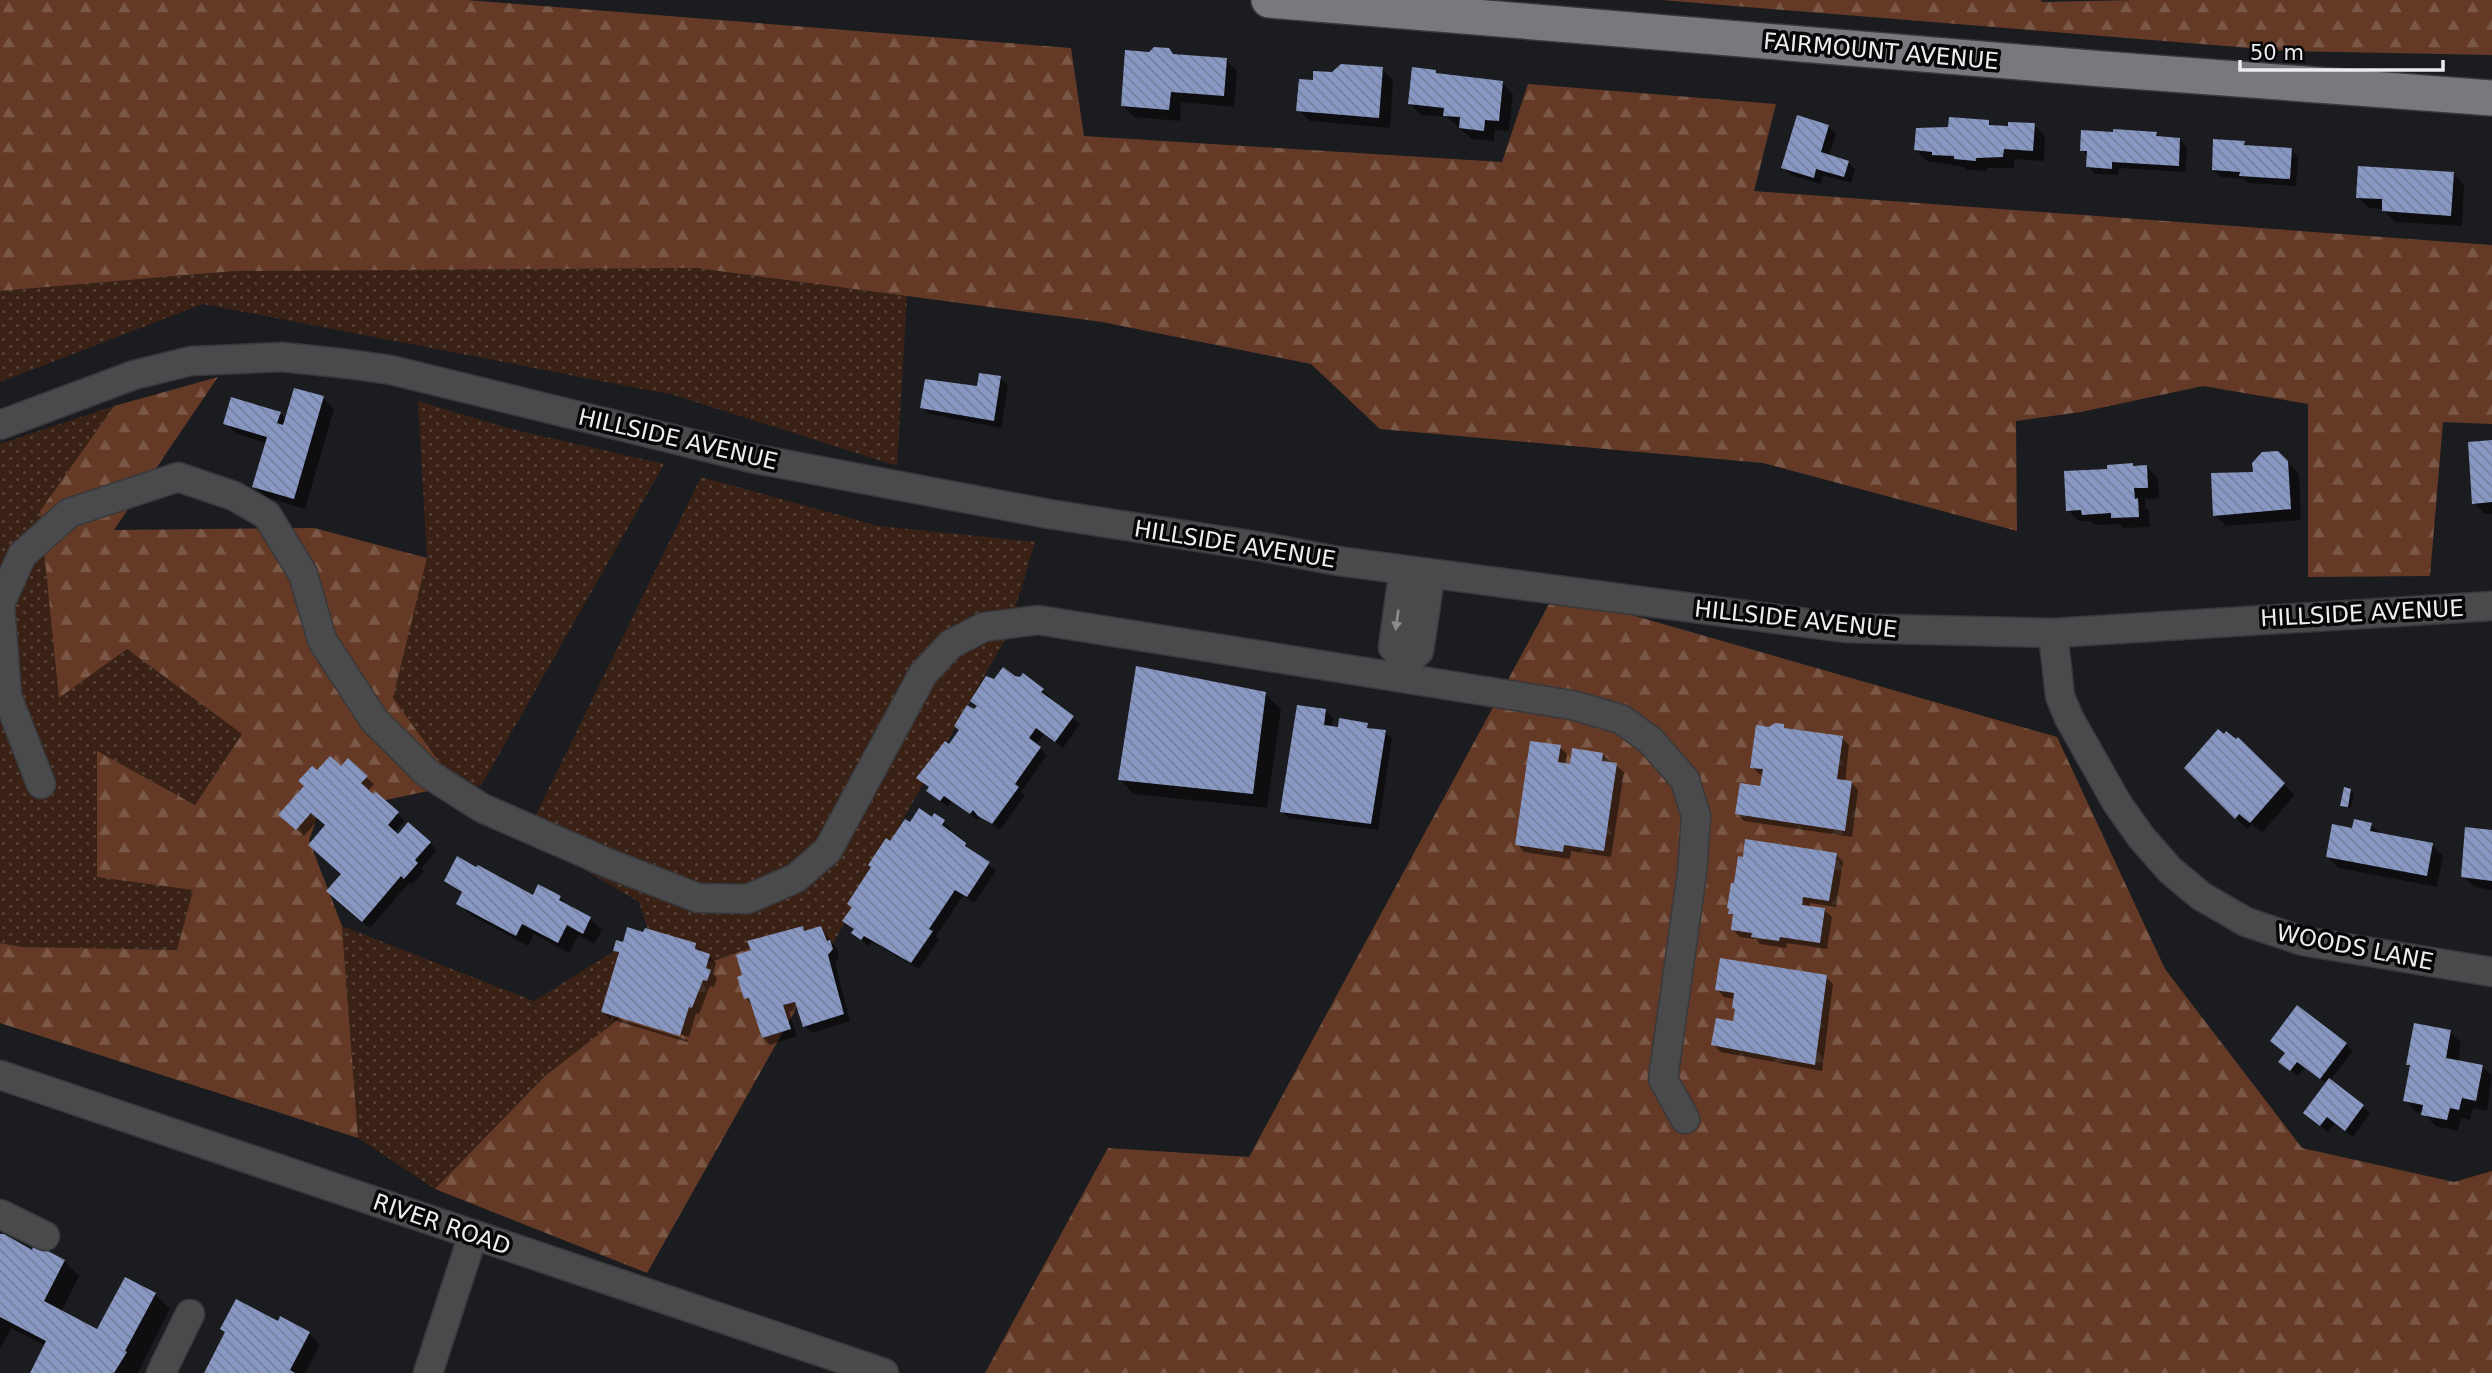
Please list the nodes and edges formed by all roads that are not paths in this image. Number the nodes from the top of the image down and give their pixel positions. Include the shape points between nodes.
1 (1269, 0) edge
2 (1355, 4) edge
3 (2492, 98) edge
4 (0, 425) edge
5 (1417, 577) junction
6 (2492, 606) edge
7 (2053, 633) junction
8 (1405, 670) junction
9 (41, 784) dead end
10 (2492, 972) edge
11 (0, 1075) edge
12 (1685, 1119) dead end
13 (0, 1214) edge
14 (474, 1235) junction
15 (45, 1236) dead end
16 (190, 1314) dead end
17 (161, 1373) edge
18 (428, 1373) edge
19 (884, 1373) edge

1 - 2 main road, FAIRMOUNT AVENUE
2 - 3 main road, FAIRMOUNT AVENUE
4 - 5 street, HILLSIDE AVENUE via 134,374 191,361 282,357 349,364 391,370 765,461
5 - 7 street, HILLSIDE AVENUE via 1846,628
5 - 8 street via 1401,589 1394,647
6 - 7 street, HILLSIDE AVENUE
7 - 10 street, WOODS LANE via 2060,696 2069,718 2141,837 2202,897 2246,922 2303,942
8 - 9 street via 1038,620 984,627 951,644 923,674 828,850 796,878 748,899 698,898 482,808 427,773 374,720 322,640 303,574 267,515 234,496 178,477 69,513 22,555 0,604 7,696
8 - 12 street via 1622,719 1651,741 1685,780 1696,816 1692,873 1663,1079
11 - 14 street, RIVER ROAD
13 - 15 street
14 - 18 street
14 - 19 street, RIVER ROAD
16 - 17 street

